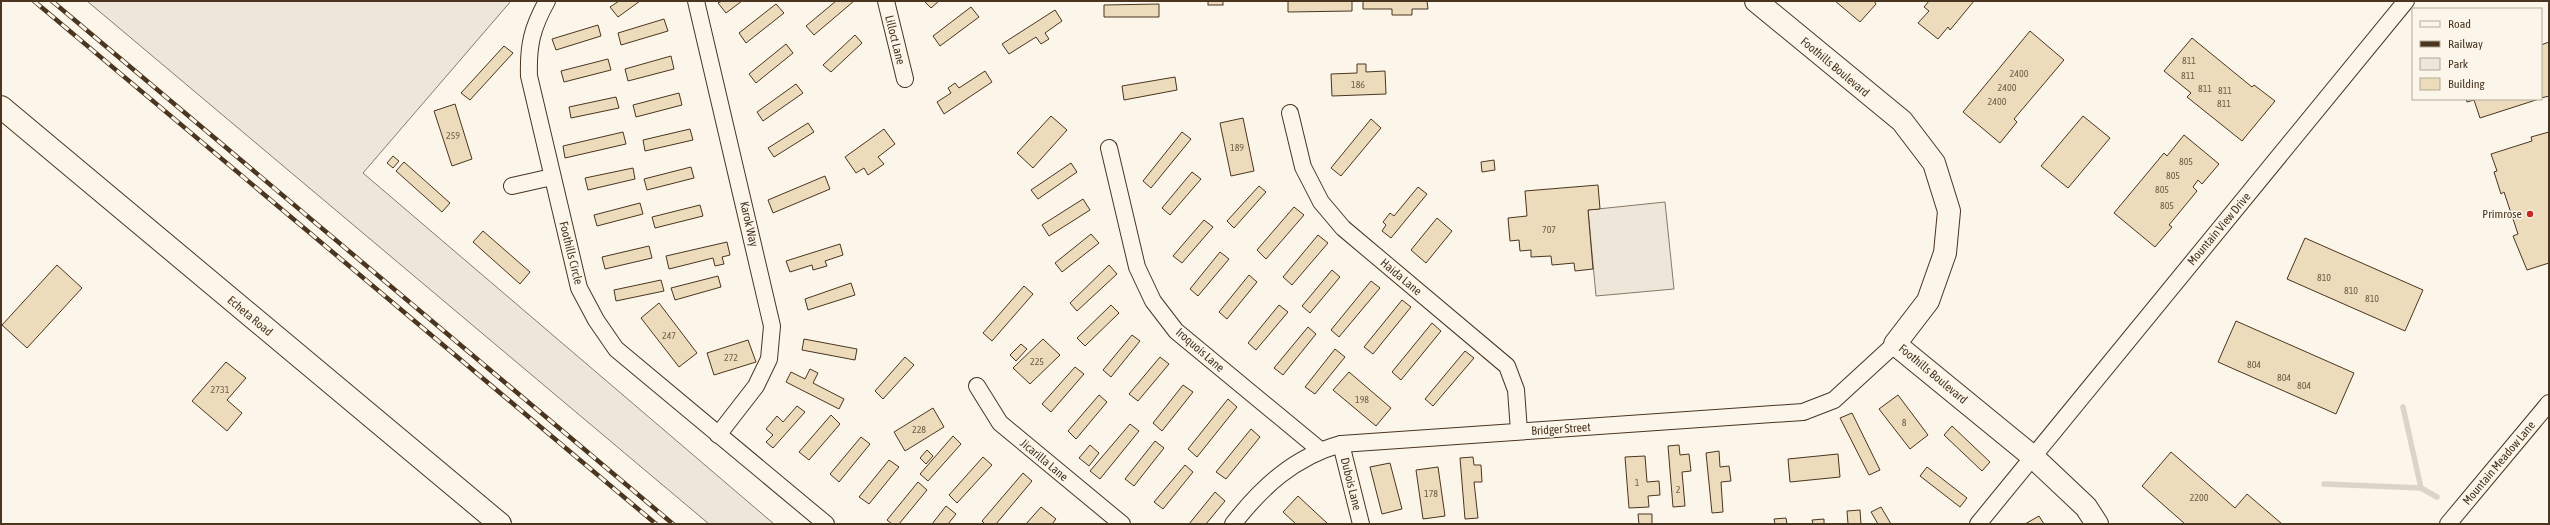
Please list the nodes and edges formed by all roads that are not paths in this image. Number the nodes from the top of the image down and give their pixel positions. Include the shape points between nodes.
1 (547, 1) edge
2 (696, 1) edge
3 (886, 1) edge
4 (1756, 1) edge
5 (2406, 1) edge
6 (905, 79) dead end
7 (1, 107) edge
8 (1290, 113) dead end
9 (1109, 148) dead end
10 (552, 177) junction
11 (512, 186) dead end
12 (1895, 344) junction
13 (977, 386) dead end
14 (2549, 403) edge
15 (1519, 431) junction
16 (718, 435) junction
17 (1341, 444) junction
18 (1320, 450) junction
19 (2032, 456) junction
20 (500, 524) edge
21 (826, 524) edge
22 (1122, 524) edge
23 (1233, 524) edge
24 (1361, 524) edge
25 (1978, 524) edge
26 (2097, 524) edge
27 (2448, 524) edge

1 - 10 street, Foothills Circle via 534,24 528,49 528,76
2 - 16 street, Karok Way via 772,326 769,359 756,386
3 - 6 street, Lilloct Lane
4 - 12 street, Foothills Boulevard via 1902,122 1934,163 1949,211 1945,252 1928,302
5 - 19 street, Mountain View Drive
7 - 20 street, Echeta Road
8 - 15 street, Haida Lane via 1303,167 1321,202 1342,228 1507,366 1516,390
9 - 18 street, Iroquois Lane via 1136,267 1153,301 1176,331
10 - 11 street
10 - 16 street, Foothills Circle via 579,288 596,320 616,349
12 - 15 street, Bridger Street via 1834,400 1803,412
12 - 19 street, Foothills Boulevard
13 - 22 street, Jicarilla Lane via 1000,423
14 - 27 street, Mountain Meadow Lane
15 - 17 street, Bridger Street
16 - 21 street, Foothills Circle
17 - 18 street, Bridger Street
17 - 24 street, Dubois Lane
18 - 23 street, Bridger Street via 1286,469 1252,499
19 - 25 street, Mountain View Drive
19 - 26 street, Foothills Boulevard via 2086,507

